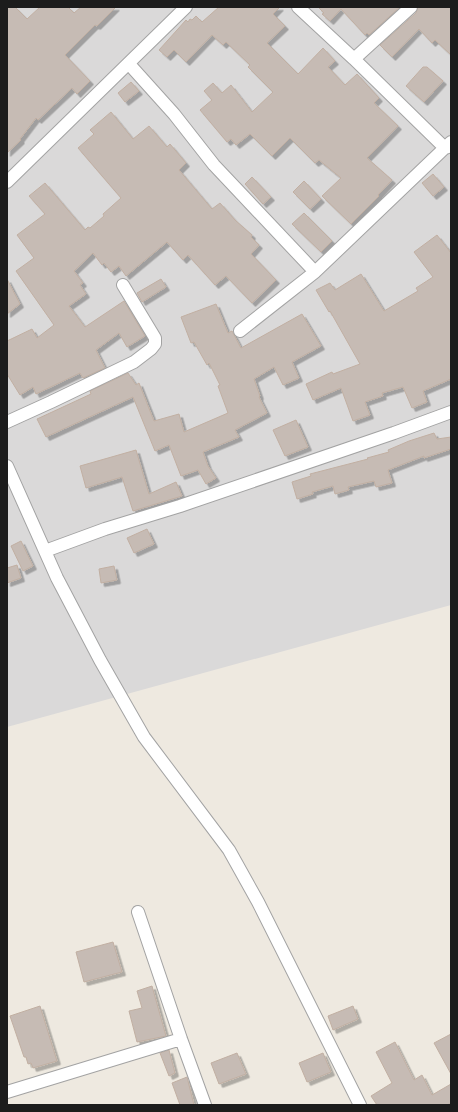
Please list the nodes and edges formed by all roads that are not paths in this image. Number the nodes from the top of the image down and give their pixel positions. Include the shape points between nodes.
1 (186, 7) edge
2 (298, 7) edge
3 (411, 7) edge
4 (354, 59) junction
5 (129, 64) junction
6 (449, 145) edge
7 (7, 182) edge
8 (316, 272) junction
9 (123, 284) dead end
10 (240, 331) dead end
11 (451, 412) edge
12 (7, 422) edge
13 (7, 466) edge
14 (46, 551) junction
15 (138, 912) dead end
16 (181, 1039) junction
17 (7, 1092) edge
18 (205, 1105) edge
19 (360, 1105) edge

1 - 5 street
2 - 4 street
3 - 4 street
4 - 6 street
5 - 7 street
5 - 8 street via 174,114 214,165
6 - 8 street
8 - 10 street
9 - 12 street via 155,338 155,344 151,349 134,362
11 - 14 street
13 - 14 street
14 - 19 street via 57,578 100,660 144,737 229,850 258,902
15 - 16 street
16 - 17 street
16 - 18 street

